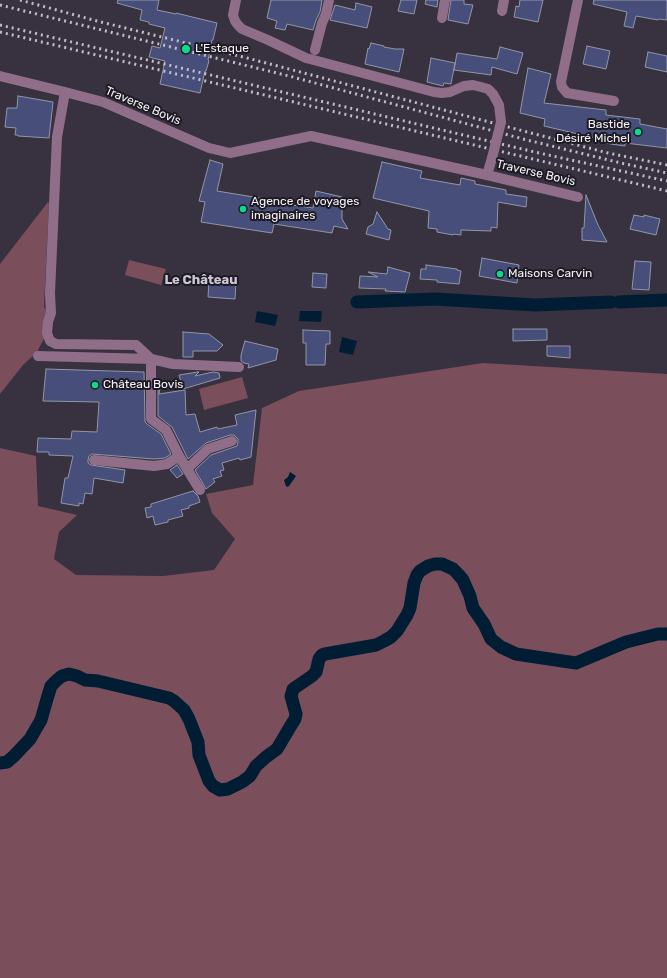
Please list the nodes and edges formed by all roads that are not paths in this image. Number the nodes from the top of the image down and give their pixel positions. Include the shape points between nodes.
1 (236, 0) edge
2 (329, 0) edge
3 (445, 0) edge
4 (504, 0) edge
5 (578, 0) edge
6 (502, 11) dead end
7 (442, 18) dead end
8 (315, 50) dead end
9 (0, 76) edge
10 (65, 92) junction
11 (614, 101) dead end
12 (487, 175) junction
13 (578, 197) dead end
14 (38, 356) dead end
15 (150, 359) junction
16 (239, 367) dead end
17 (232, 441) dead end
18 (179, 456) junction
19 (94, 460) dead end
20 (187, 470) junction
21 (200, 490) dead end

1 - 12 street, Traverse Bovis, bridge via 233,15 238,25 306,58 434,92 450,92 473,85 488,89 499,105 501,122
2 - 8 street
3 - 7 street
4 - 6 street
5 - 11 street via 562,87 567,93
9 - 10 street, Traverse Bovis
10 - 12 street, Traverse Bovis via 103,102 209,148 230,153 311,136
10 - 15 street via 56,144 51,313 47,333 50,341 56,344 136,345
12 - 13 street, Traverse Bovis
14 - 15 street
15 - 16 street via 173,364
15 - 18 street via 151,419 166,430
17 - 20 street via 208,449
18 - 19 street via 167,464 154,466
18 - 20 street
20 - 21 street

